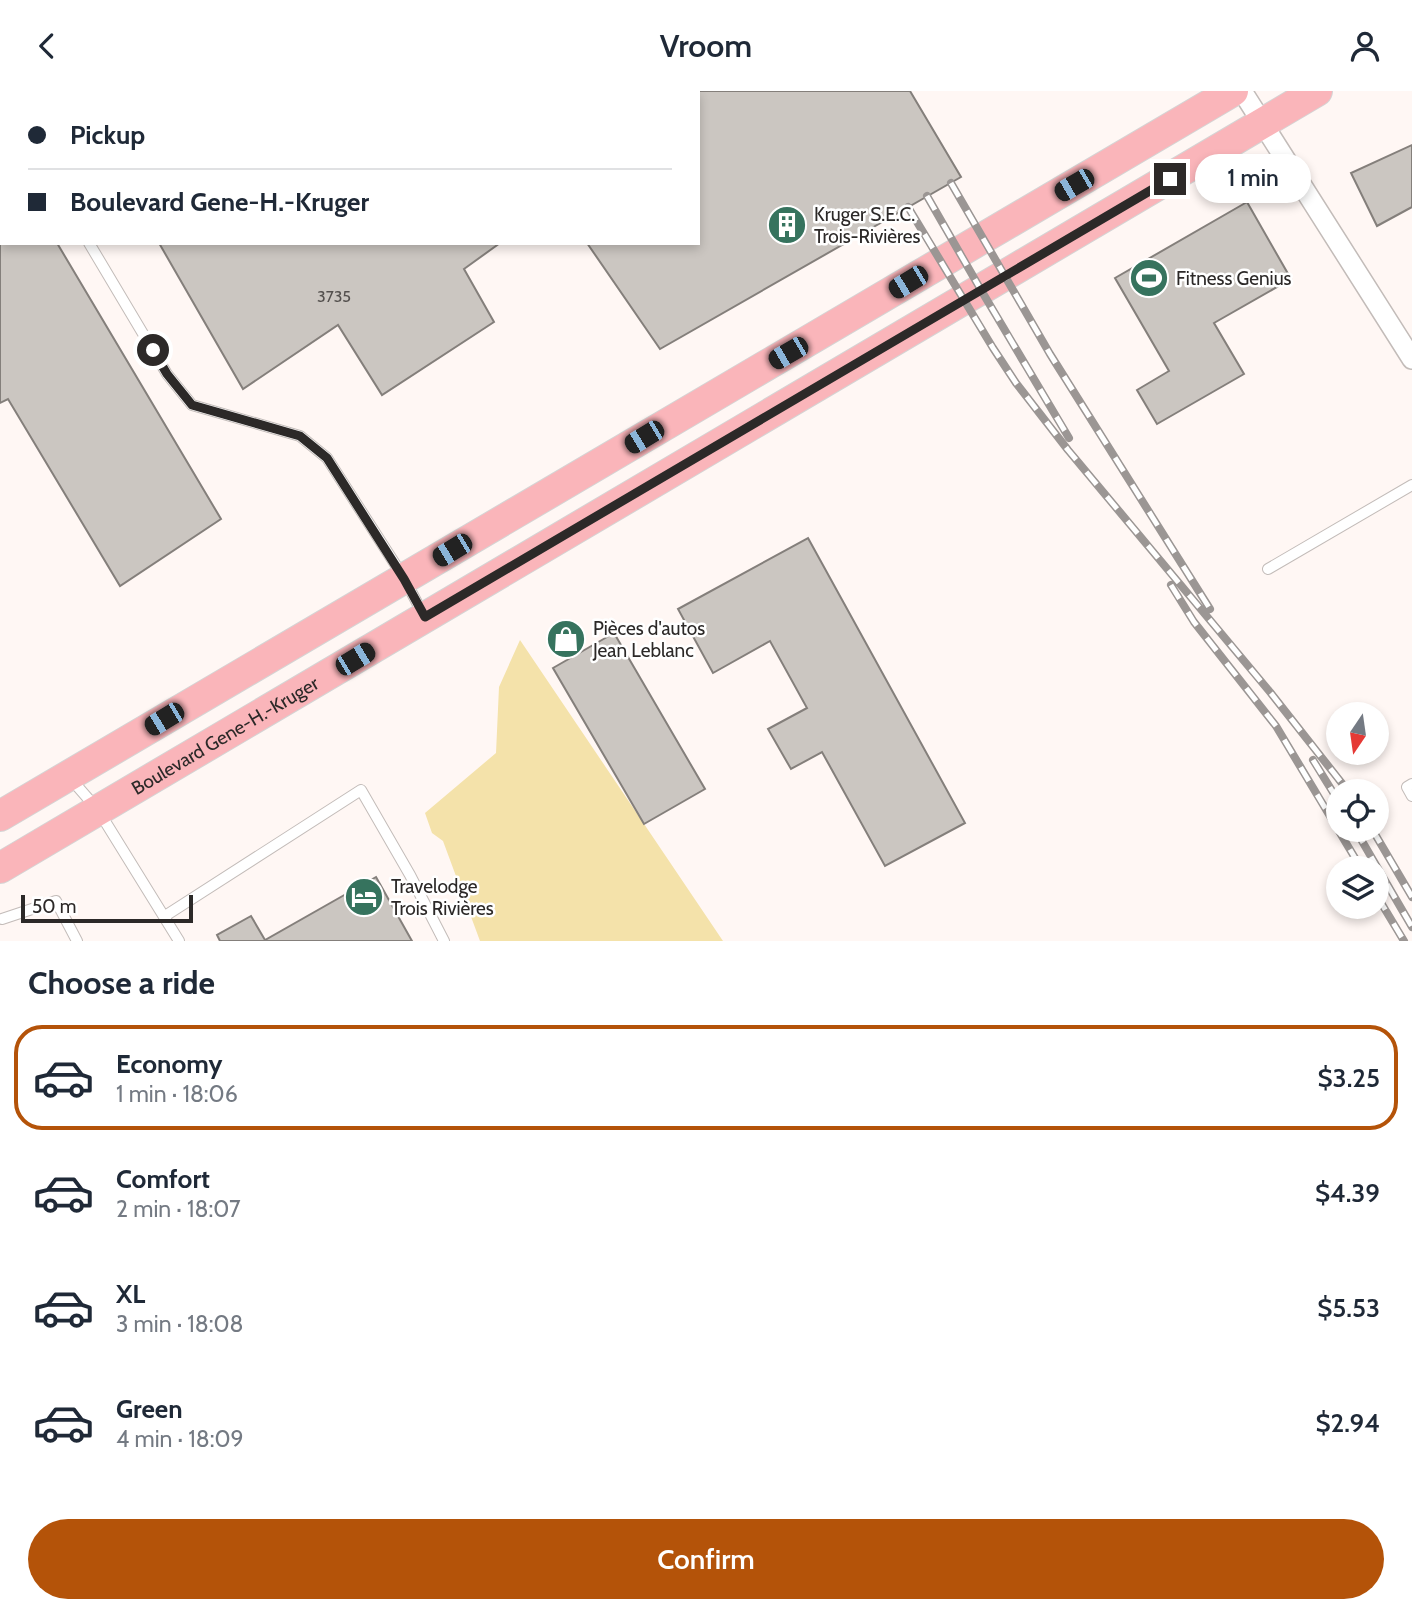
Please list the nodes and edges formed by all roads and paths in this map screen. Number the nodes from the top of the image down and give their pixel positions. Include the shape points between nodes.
1 (1233, 91) edge
2 (1242, 91) edge
3 (1317, 91) edge
4 (1264, 123) junction
5 (90, 245) edge
6 (1412, 359) edge
7 (1412, 485) edge
8 (1268, 569) dead end
9 (404, 579) junction
10 (425, 617) junction
11 (68, 776) junction
12 (1412, 784) edge
13 (1412, 796) edge
14 (99, 810) junction
15 (0, 816) edge
16 (0, 868) edge
17 (165, 916) junction
18 (1, 918) edge
19 (77, 941) edge
20 (179, 941) edge
21 (444, 941) edge

1 - 9 main road
2 - 4 street
3 - 4 main road, Boulevard Gene-H.-Kruger
4 - 6 street
4 - 10 main road, Boulevard Gene-H.-Kruger
5 - 9 lane via 167,374 192,405 300,436 327,458
7 - 8 lane
9 - 10 lane
9 - 11 main road
10 - 14 main road, Boulevard Gene-H.-Kruger
11 - 14 lane
11 - 15 main road
12 - 13 lane via 1407,787
14 - 16 main road, Boulevard Gene-H.-Kruger
14 - 17 lane
17 - 20 lane
17 - 21 lane via 361,790
18 - 19 lane via 56,901

